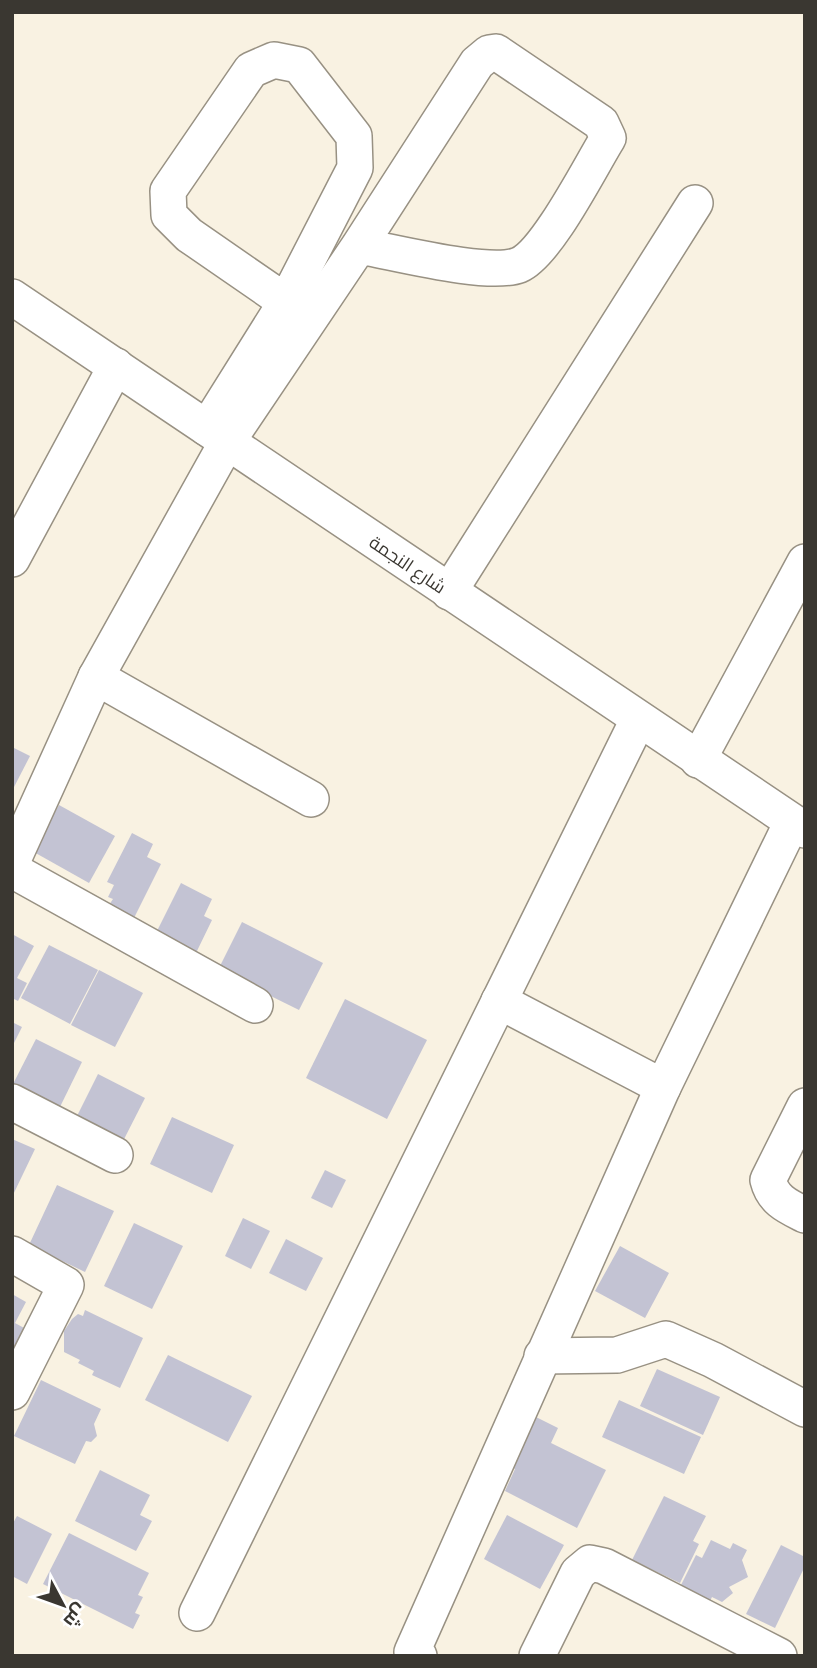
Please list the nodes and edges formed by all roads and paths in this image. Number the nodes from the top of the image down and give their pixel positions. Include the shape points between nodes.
1 (695, 203) dead end
2 (359, 246) junction
3 (12, 298) edge
4 (286, 302) junction
5 (116, 366) junction
6 (217, 435) junction
7 (12, 559) edge
8 (805, 562) edge
9 (449, 592) junction
10 (96, 677) junction
11 (638, 720) junction
12 (698, 760) junction
13 (311, 799) dead end
14 (799, 826) edge
15 (12, 862) edge
16 (12, 870) edge
17 (499, 1001) junction
18 (255, 1005) dead end
19 (663, 1087) junction
20 (12, 1102) edge
21 (805, 1106) edge
22 (115, 1155) dead end
23 (805, 1215) edge
24 (12, 1254) edge
25 (542, 1356) junction
26 (12, 1392) edge
27 (805, 1409) edge
28 (197, 1613) dead end
29 (419, 1656) edge
30 (537, 1656) edge
31 (779, 1656) edge

1 - 9 street
2 - 2 street via 486,270 519,265 542,246 608,138 601,123 496,52 489,53 477,63
2 - 6 street
3 - 5 street, شارع النجمة
4 - 4 street via 355,168 354,136 299,65 274,60 251,70 168,191 169,215 189,235
4 - 6 street
5 - 6 street, شارع النجمة
5 - 7 street
6 - 9 street, شارع النجمة
6 - 10 street
8 - 12 street
9 - 11 street, شارع النجمة
10 - 13 street
10 - 15 street
11 - 12 street, شارع النجمة
11 - 17 street
12 - 14 street, شارع النجمة
14 - 19 street
16 - 18 street
17 - 19 street
17 - 28 street
19 - 25 street
20 - 22 street
21 - 23 street via 768,1180 778,1199
24 - 26 street via 66,1285
25 - 27 street via 618,1355 666,1339
25 - 29 street via 412,1652
30 - 31 street via 578,1573 590,1563

